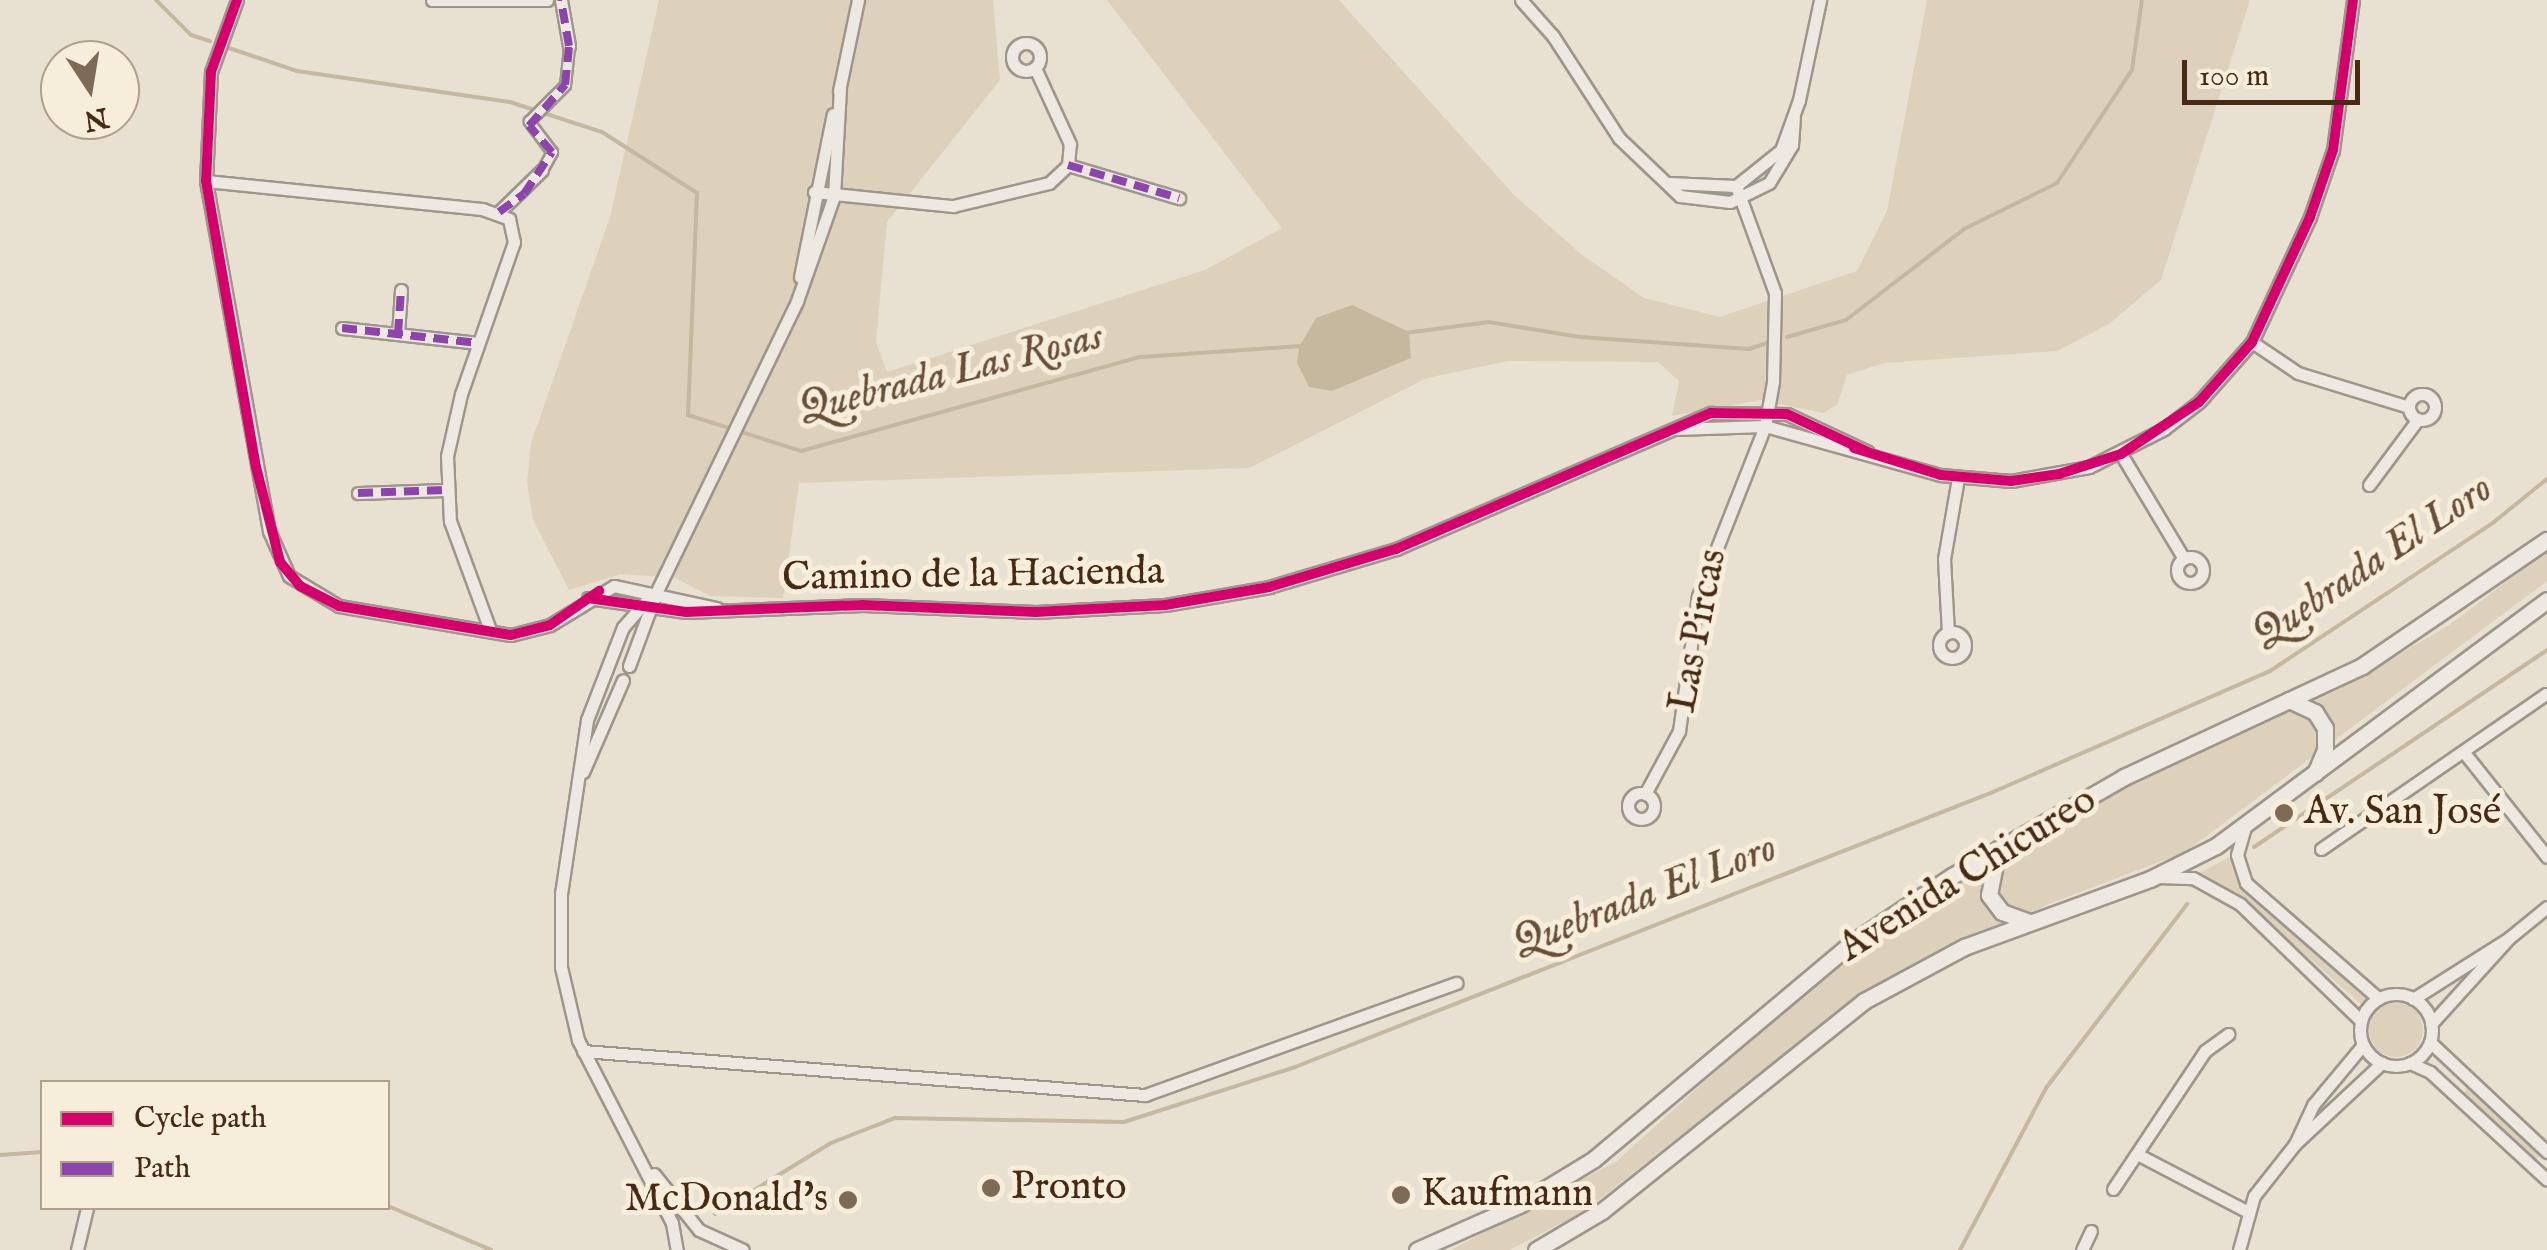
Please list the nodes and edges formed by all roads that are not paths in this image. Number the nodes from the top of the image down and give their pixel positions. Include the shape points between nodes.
1 (237, 0) edge
2 (432, 0) edge
3 (546, 0) edge
4 (561, 0) edge
5 (858, 0) edge
6 (1521, 0) edge
7 (1820, 0) edge
8 (2353, 0) edge
9 (570, 46) joint
10 (1034, 68) dead end
11 (840, 88) junction
12 (1794, 118) junction
13 (1068, 165) junction
14 (542, 170) joint
15 (206, 181) junction
16 (1660, 181) junction
17 (1736, 186) junction
18 (814, 192) junction
19 (834, 196) junction
20 (1180, 198) dead end
21 (1743, 200) junction
22 (498, 212) junction
23 (401, 290) dead end
24 (797, 301) junction
25 (342, 328) dead end
26 (398, 334) junction
27 (2252, 342) junction
28 (478, 343) junction
29 (2409, 407) junction
30 (1768, 411) junction
31 (2418, 420) junction
32 (1765, 426) junction
33 (1658, 432) junction
34 (1868, 452) junction
35 (2121, 454) junction
36 (1958, 478) junction
37 (2369, 485) dead end
38 (446, 490) junction
39 (358, 493) dead end
40 (2547, 540) edge
41 (2184, 558) dead end
42 (656, 593) junction
43 (588, 598) junction
44 (2547, 600) edge
45 (646, 606) junction
46 (723, 610) junction
47 (490, 630) junction
48 (1948, 633) dead end
49 (628, 666) dead end
50 (624, 680) dead end
51 (598, 689) junction
52 (618, 694) junction
53 (2546, 694) edge
54 (2289, 700) junction
55 (2466, 755) junction
56 (2313, 776) junction
57 (578, 780) junction
58 (1645, 794) dead end
59 (2245, 827) junction
60 (2321, 849) dead end
61 (1998, 850) junction
62 (2547, 857) edge
63 (2150, 879) junction
64 (2547, 907) edge
65 (2028, 921) junction
66 (2510, 938) junction
67 (1456, 982) dead end
68 (2379, 998) junction
69 (2413, 998) junction
70 (2361, 1021) junction
71 (2431, 1024) junction
72 (2228, 1034) dead end
73 (2430, 1042) junction
74 (2363, 1045) junction
75 (583, 1051) junction
76 (2382, 1063) junction
77 (2410, 1063) junction
78 (2295, 1144) junction
79 (635, 1151) junction
80 (2547, 1152) edge
81 (2136, 1154) junction
82 (2547, 1180) edge
83 (2112, 1189) dead end
84 (87, 1210) edge
85 (2246, 1210) junction
86 (2091, 1232) dead end
87 (77, 1250) edge
88 (678, 1250) edge
89 (743, 1250) edge
90 (1417, 1250) edge
91 (1536, 1250) edge
92 (2082, 1250) edge
93 (2239, 1250) edge

1 - 15 street, Camino de la Hacienda via 211,72
2 - 3 street
4 - 9 street
5 - 11 street
6 - 16 street via 1553,36 1620,138
7 - 12 street
8 - 27 street, Camino de la Hacienda via 2333,150
9 - 14 street via 564,85 529,122 552,152
10 - 13 street via 1068,130
11 - 18 street
11 - 19 street
12 - 17 street via 1780,150
12 - 21 street via 1782,168
13 - 19 street via 1049,183 1000,200 921,206
13 - 20 street
14 - 22 street
15 - 22 street
15 - 47 street, Camino de la Hacienda via 256,467 280,562 300,586 339,606
16 - 17 street via 1712,190
16 - 21 street via 1680,196 1718,204
17 - 21 street, Las Pircas
18 - 19 street
18 - 24 street
19 - 24 street
21 - 30 street, Las Pircas via 1775,293 1779,325
22 - 28 street via 509,219 514,242
23 - 26 street
24 - 42 street
25 - 26 street
26 - 28 street
27 - 29 street via 2298,373
27 - 35 street, Camino de la Hacienda via 2200,402
28 - 38 street via 454,416
29 - 31 street
29 - 31 street via 2419,395 2432,400 2433,414
30 - 32 street, Las Pircas
30 - 33 street, Camino de la Hacienda via 1712,413
30 - 34 street, Camino de la Hacienda via 1819,424
31 - 37 street
32 - 33 street, Camino de la Hacienda
32 - 34 street, Camino de la Hacienda
32 - 58 street, Las Pircas via 1698,596 1679,731
33 - 46 street, Camino de la Hacienda via 1426,538 1234,594 1086,612 863,605
34 - 36 street, Camino de la Hacienda
35 - 36 street, Camino de la Hacienda via 2059,474
35 - 41 street
36 - 48 street via 1944,559
38 - 39 street
38 - 47 street via 458,548
40 - 54 main road, Avenida Chicureo via 2394,647
42 - 43 street, Camino de la Hacienda via 614,586
42 - 45 street
42 - 46 street, Camino de la Hacienda
43 - 45 street, Camino de la Hacienda
43 - 47 street, Camino de la Hacienda via 532,632
44 - 56 main road, Avenida Chicureo
45 - 46 street, Camino de la Hacienda
45 - 49 street
45 - 51 street via 623,628
50 - 52 street
51 - 52 street
51 - 57 street
52 - 57 street
53 - 55 street
54 - 56 main road via 2315,712 2325,728 2325,750
54 - 61 main road, Avenida Chicureo via 2136,771
55 - 60 street
55 - 62 street
56 - 59 main road, Avenida Chicureo
57 - 75 street via 560,933
59 - 63 main road, Avenida Chicureo
59 - 68 street via 2237,855 2246,883
61 - 65 main road via 1990,895 2002,912
61 - 90 main road, Avenida Chicureo via 1853,942 1594,1159 1520,1205
63 - 65 main road, Avenida Chicureo
63 - 70 street via 2187,876 2228,895 2356,1009
64 - 66 street
65 - 91 main road, Avenida Chicureo via 1928,965 1852,1010 1602,1210
66 - 69 street
66 - 71 street
67 - 75 street via 1145,1095
68 - 69 street
68 - 70 street
69 - 71 street
70 - 74 street
71 - 73 street
72 - 81 street via 2204,1052
73 - 77 street
73 - 80 street
74 - 76 street
74 - 78 street via 2313,1106
75 - 79 street
76 - 77 street
76 - 78 street
77 - 82 street via 2430,1072
78 - 85 street
79 - 88 street via 672,1223
79 - 89 street via 699,1230
81 - 83 street
81 - 85 street
84 - 87 street
85 - 93 street
86 - 92 street

